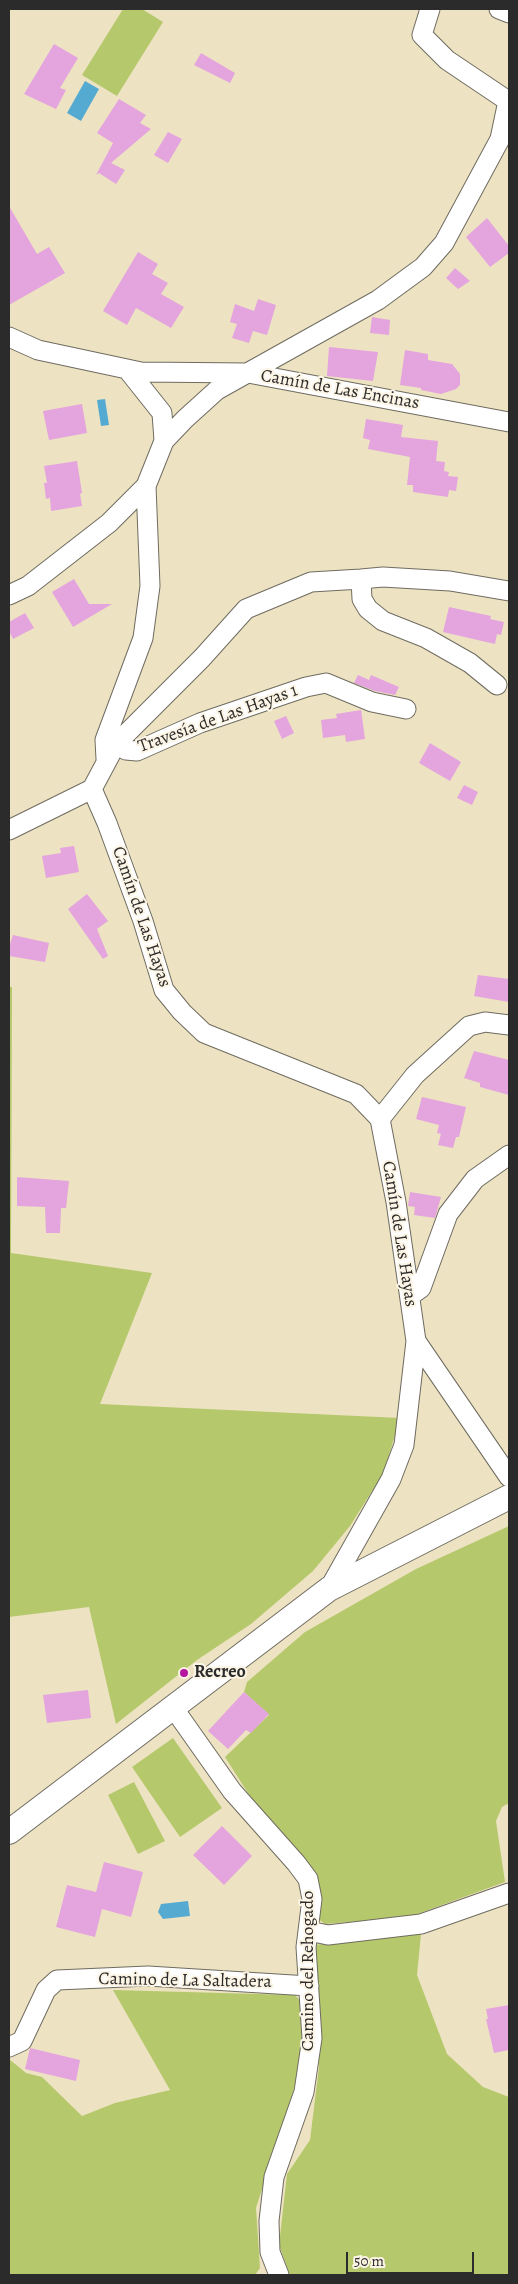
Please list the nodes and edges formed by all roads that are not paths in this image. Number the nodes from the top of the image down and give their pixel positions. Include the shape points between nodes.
1 (430, 9) edge
2 (499, 9) edge
3 (509, 13) edge
4 (9, 337) edge
5 (126, 369) junction
6 (248, 373) junction
7 (509, 422) edge
8 (164, 441) junction
9 (146, 486) junction
10 (361, 578) junction
11 (509, 591) edge
12 (9, 595) edge
13 (497, 685) dead end
14 (406, 709) dead end
15 (116, 744) junction
16 (106, 761) junction
17 (92, 789) junction
18 (9, 830) edge
19 (509, 1025) edge
20 (380, 1118) junction
21 (509, 1155) edge
22 (410, 1296) junction
23 (416, 1341) junction
24 (509, 1477) edge
25 (509, 1497) edge
26 (329, 1589) junction
27 (172, 1706) junction
28 (9, 1832) edge
29 (509, 1893) edge
30 (309, 1931) junction
31 (309, 1986) junction
32 (9, 2047) edge
33 (279, 2275) edge

1 - 6 street via 422,35 447,60 508,101 500,139 444,243 423,267 378,300
2 - 3 street
4 - 5 street, Camín de Las Encinas via 38,350
5 - 6 street, Camín de Las Encinas via 141,372
5 - 8 street via 162,413
6 - 7 street, Camín de Las Encinas
6 - 8 street via 217,390
8 - 9 street
9 - 12 street via 109,523 28,586
9 - 16 street via 150,586 143,638 105,740
10 - 11 street via 450,581
10 - 13 street via 362,598 368,609 383,621 426,638 470,662
10 - 15 street via 310,582 246,609
14 - 15 street, Travesía de Las Hayas 1 via 372,702 326,683 200,723 137,751 126,750
15 - 16 street
16 - 17 street
17 - 18 street
17 - 20 street, Camín de Las Hayas via 144,921 164,990 182,1012 204,1033 356,1094
19 - 20 street via 485,1022 469,1026 415,1075
20 - 22 street, Camín de Las Hayas
21 - 22 street via 475,1179 448,1214 421,1288
22 - 23 street, Camín de Las Hayas
23 - 24 street
23 - 26 street, Camín de Las Hayas via 404,1445 392,1479
25 - 26 street
26 - 27 street
27 - 28 street
27 - 30 street, Camino del Rehogado via 232,1791 308,1879 312,1900
29 - 30 street via 421,1924 328,1935
30 - 31 street, Camino del Rehogado via 306,1947
31 - 32 street, Camino de La Saltadera via 148,1976 57,1980 46,1990 22,2041
31 - 33 street, Camino del Rehogado via 312,2038 304,2092 274,2176 269,2221 270,2252

